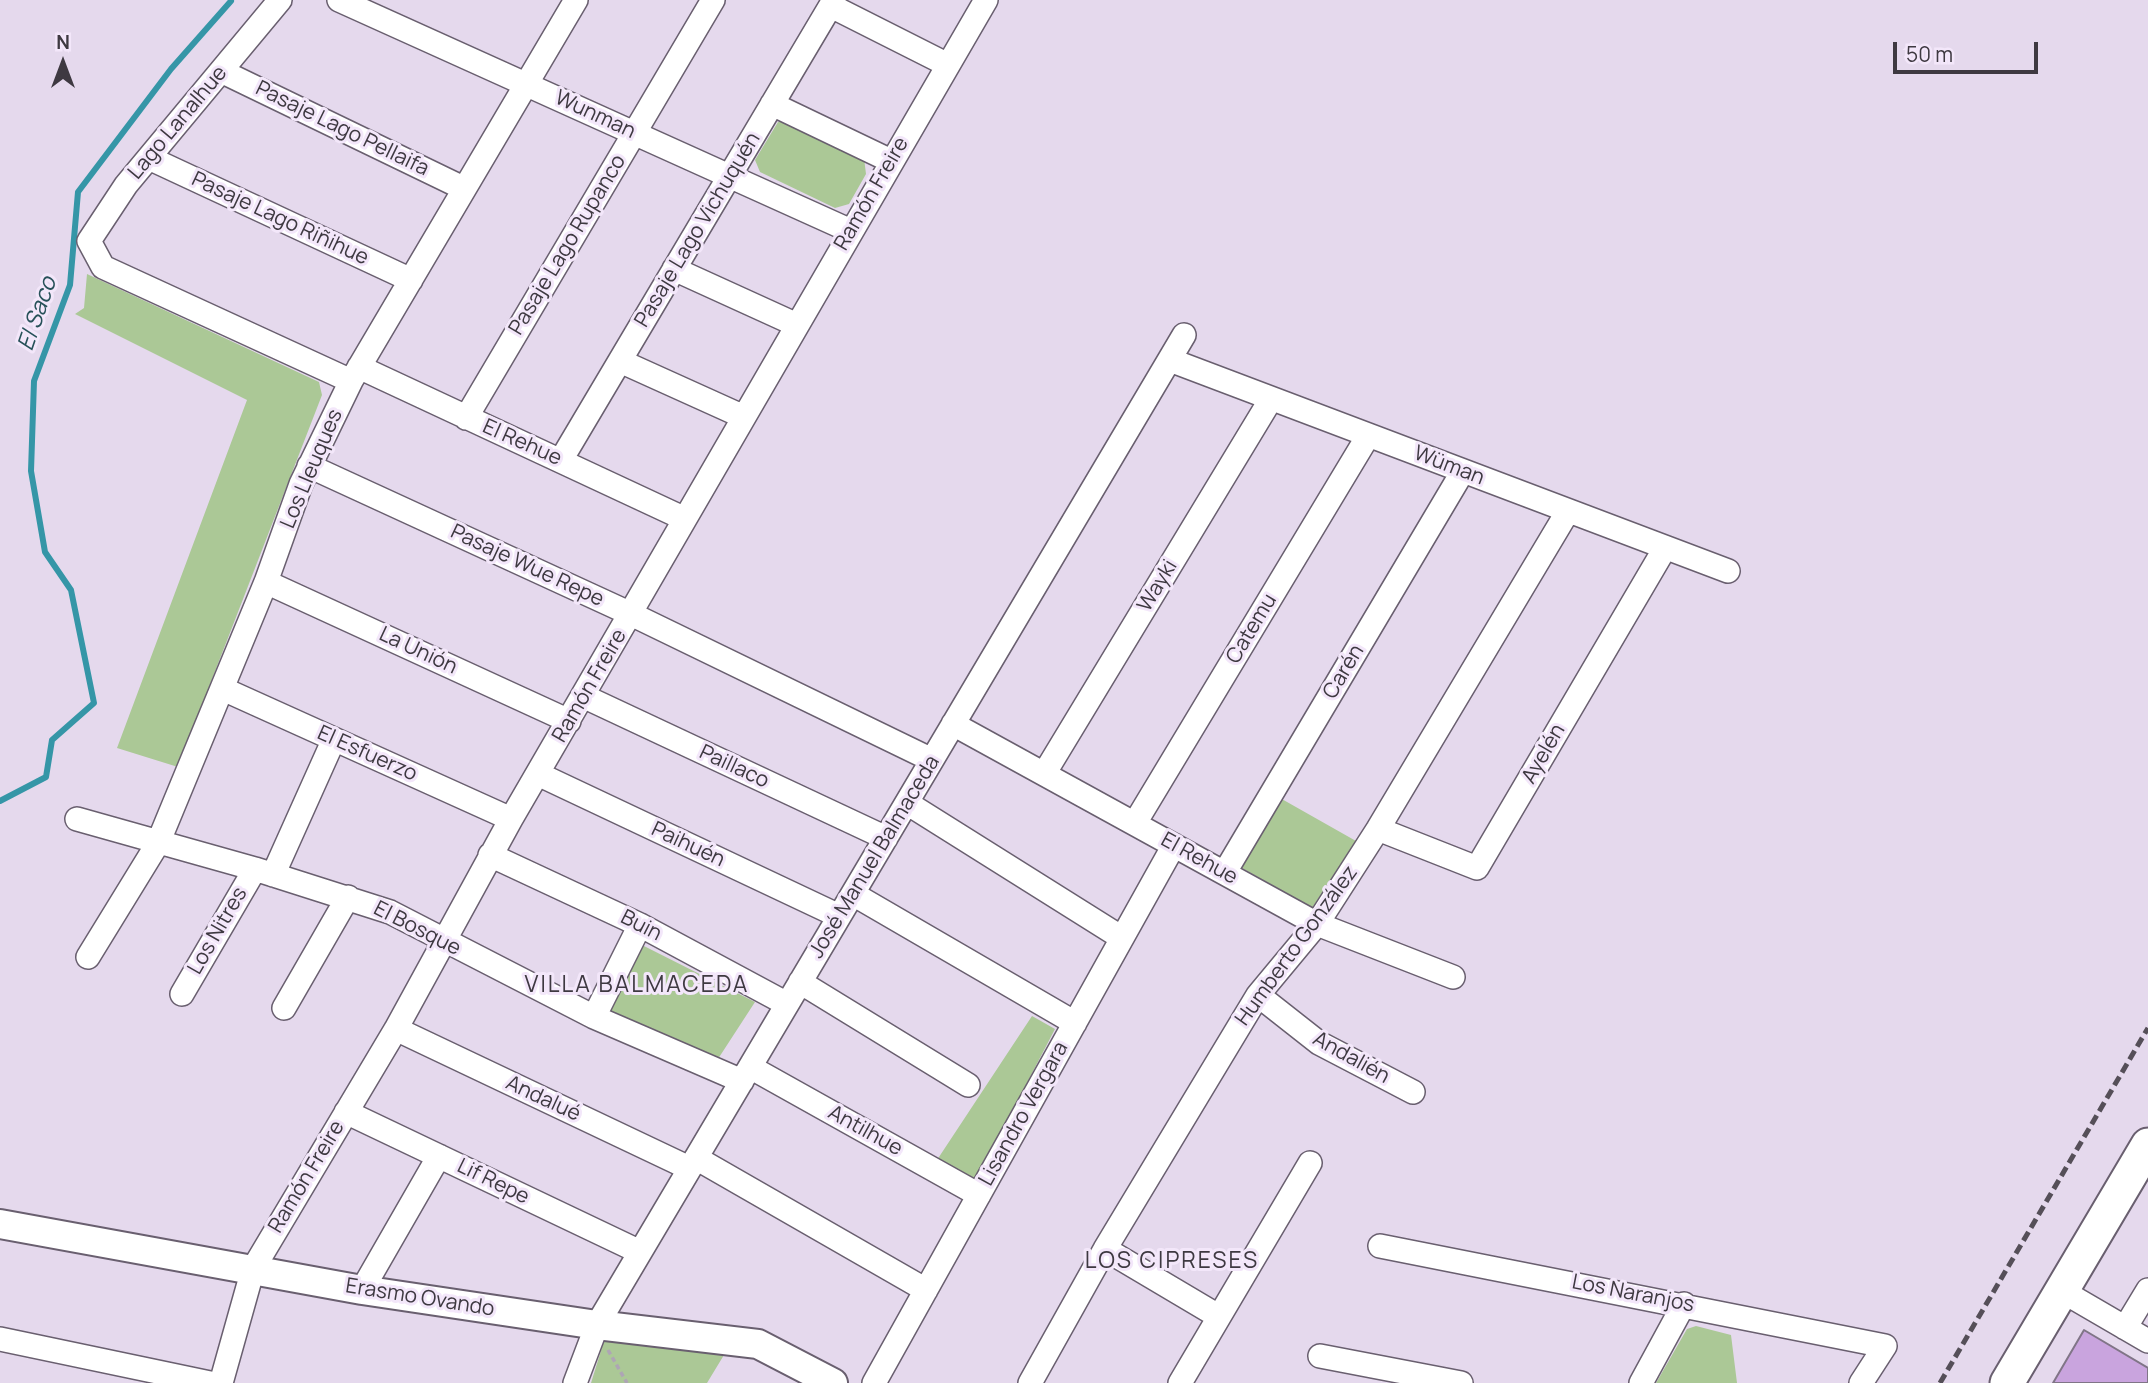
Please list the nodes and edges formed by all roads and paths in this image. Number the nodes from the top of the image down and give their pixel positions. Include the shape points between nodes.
1 (280, 0) edge
2 (339, 0) edge
3 (576, 0) edge
4 (713, 0) edge
5 (986, 0) edge
6 (832, 3) edge
7 (948, 65) junction
8 (221, 71) junction
9 (527, 83) junction
10 (772, 104) junction
11 (634, 133) junction
12 (149, 158) junction
13 (891, 161) junction
14 (729, 177) junction
15 (463, 188) junction
16 (851, 231) junction
17 (94, 253) joint
18 (674, 269) junction
19 (411, 280) junction
20 (797, 325) junction
21 (1184, 335) dead end
22 (1170, 360) junction
23 (620, 361) junction
24 (355, 374) junction
25 (1271, 399) junction
26 (744, 417) junction
27 (466, 418) junction
28 (1368, 436) junction
29 (561, 460) junction
30 (309, 466) junction
31 (1463, 471) junction
32 (1568, 511) junction
33 (685, 519) junction
34 (1665, 548) junction
35 (1728, 571) dead end
36 (266, 582) junction
37 (631, 614) junction
38 (223, 689) junction
39 (583, 696) junction
40 (569, 721) junction
41 (953, 724) junction
42 (334, 739) junction
43 (932, 761) junction
44 (538, 774) junction
45 (1044, 774) junction
46 (907, 803) junction
47 (77, 819) dead end
48 (510, 820) junction
49 (1135, 823) junction
50 (1378, 830) junction
51 (886, 838) junction
52 (158, 843) junction
53 (1174, 845) junction
54 (490, 855) junction
55 (264, 872) junction
56 (1225, 872) junction
57 (853, 894) junction
58 (348, 897) junction
59 (839, 916) junction
60 (1317, 924) junction
61 (640, 925) junction
62 (1122, 938) junction
63 (443, 942) junction
64 (88, 957) dead end
65 (1453, 977) dead end
66 (800, 982) junction
67 (182, 994) dead end
68 (1258, 995) junction
69 (787, 1004) junction
70 (284, 1008) dead end
71 (594, 1017) junction
72 (1075, 1023) junction
73 (396, 1029) junction
74 (746, 1074) junction
75 (968, 1085) dead end
76 (1413, 1092) dead end
77 (346, 1112) junction
78 (2148, 1145) edge
79 (439, 1156) junction
80 (692, 1163) junction
81 (1310, 1163) dead end
82 (979, 1195) junction
83 (0, 1224) edge
84 (1380, 1245) dead end
85 (1105, 1249) junction
86 (640, 1252) junction
87 (253, 1269) junction
88 (362, 1290) junction
89 (926, 1290) junction
90 (2148, 1290) edge
91 (2062, 1291) junction
92 (1684, 1304) junction
93 (1219, 1316) junction
94 (2126, 1328) junction
95 (601, 1334) junction
96 (0, 1339) edge
97 (2148, 1342) edge
98 (1320, 1356) dead end
99 (210, 1383) edge
100 (221, 1383) edge
101 (575, 1383) edge
102 (626, 1383) edge
103 (833, 1383) edge
104 (874, 1383) edge
105 (1030, 1383) edge
106 (1180, 1383) edge
107 (1461, 1383) edge
108 (1641, 1383) edge
109 (1861, 1383) edge
110 (2007, 1383) edge

1 - 8 street, Lago Lanalhue
2 - 9 street, Wunman
3 - 9 street, Los Lleuques
4 - 11 street, Pasaje Lago Rupanco
5 - 7 street, Ramón Freire
6 - 7 street
6 - 10 street, Pasaje Lago Vichuquén
7 - 13 street, Ramón Freire
8 - 12 street, Lago Lanalhue
8 - 15 street, Pasaje Lago Pellaifa
9 - 11 street, Wunman
9 - 15 street, Los Lleuques
10 - 13 street
10 - 14 street, Pasaje Lago Vichuquén
11 - 14 street, Wunman
11 - 27 street, Pasaje Lago Rupanco
12 - 17 street, Lago Lanalhue via 90,236
12 - 19 street, Pasaje Lago Riñihue
13 - 16 street, Ramón Freire
14 - 16 street, Wunman
14 - 18 street, Pasaje Lago Vichuquén
15 - 19 street, Los Lleuques
16 - 20 street, Ramón Freire
17 - 24 street, El Rehue via 103,267
18 - 20 street
18 - 23 street, Pasaje Lago Vichuquén
19 - 24 street, Los Lleuques
20 - 26 street, Ramón Freire
21 - 22 street, José Manuel Balmaceda
22 - 25 street, Wüman
22 - 41 street, José Manuel Balmaceda
23 - 26 street
23 - 29 street, Pasaje Lago Vichuquén
24 - 27 street, El Rehue
24 - 30 street, Los Lleuques
25 - 28 street, Wüman
25 - 45 street, Wayki
26 - 33 street, Ramón Freire
27 - 29 street, El Rehue
28 - 31 street, Wüman
28 - 49 street, Catemu
29 - 33 street, El Rehue
30 - 36 street, Los Lleuques
30 - 37 street, Pasaje Wue Repe
31 - 32 street, Wüman
31 - 56 street, Carén
32 - 34 street, Wüman
32 - 50 street, Humberto González
33 - 37 street, Ramón Freire
34 - 35 street, Wüman
34 - 50 street, Ayelén via 1477,868
36 - 38 street, Los Lleuques
36 - 40 street, La Unión
37 - 39 street, Ramón Freire
37 - 43 street, Pasaje Wue Repe
38 - 42 street, El Esfuerzo
38 - 52 street, Los Lleuques
39 - 40 street, Ramón Freire
39 - 51 street, Paillaco
40 - 44 street, Ramón Freire
41 - 43 street, José Manuel Balmaceda
41 - 45 street, El Rehue
42 - 48 street, El Esfuerzo
42 - 55 street, Los Nitres
43 - 46 street, José Manuel Balmaceda
44 - 48 street, Ramón Freire
44 - 59 street, Paihuén
45 - 49 street, El Rehue
46 - 51 street, José Manuel Balmaceda
46 - 62 street
47 - 52 street, El Bosque
48 - 54 street, Ramón Freire
49 - 53 street, El Rehue
50 - 60 street, Humberto González
51 - 57 street, José Manuel Balmaceda
52 - 55 street, El Bosque
52 - 64 street, Los Lleuques
53 - 56 street, El Rehue
53 - 62 street, Lisandro Vergara
54 - 61 street, Buin
54 - 63 street, Ramón Freire
55 - 58 street, El Bosque
55 - 67 street, Los Nitres
56 - 60 street, El Rehue
57 - 59 street, José Manuel Balmaceda
57 - 72 street
58 - 63 street, El Bosque via 390,912
58 - 70 street
59 - 66 street, José Manuel Balmaceda
60 - 65 street, El Rehue
60 - 68 street, Humberto González
61 - 69 street, Buin
61 - 71 street
62 - 72 street, Lisandro Vergara
63 - 71 street, El Bosque
63 - 73 street, Ramón Freire
66 - 69 street, José Manuel Balmaceda
66 - 75 street
68 - 76 street, Andalién via 1319,1043
68 - 85 street, Humberto González
69 - 74 street, José Manuel Balmaceda
71 - 74 street, El Bosque
72 - 82 street, Lisandro Vergara
73 - 77 street, Ramón Freire
73 - 80 street, Andalué
74 - 80 street, José Manuel Balmaceda
74 - 82 street, Antilhue
77 - 79 street, Lif Repe
77 - 87 street, Ramón Freire
78 - 91 main road
79 - 86 street, Lif Repe
79 - 88 street
80 - 86 street, José Manuel Balmaceda
80 - 89 street, Andalué
81 - 93 street
82 - 89 street, Lisandro Vergara
83 - 87 street, Erasmo Ovando
84 - 92 street, Los Naranjos
85 - 93 street
85 - 105 street, Humberto González
86 - 95 street, José Manuel Balmaceda
87 - 88 street, Erasmo Ovando
87 - 100 street, Ramón Freire
88 - 95 street, Erasmo Ovando
89 - 104 street, Lisandro Vergara
90 - 94 street
91 - 94 street
91 - 110 main road
92 - 108 street
92 - 109 street, Los Naranjos via 1885,1346
93 - 106 street
94 - 97 street
95 - 101 street, José Manuel Balmaceda
95 - 102 path
95 - 103 street, Erasmo Ovando via 758,1344
96 - 99 street
98 - 107 street

